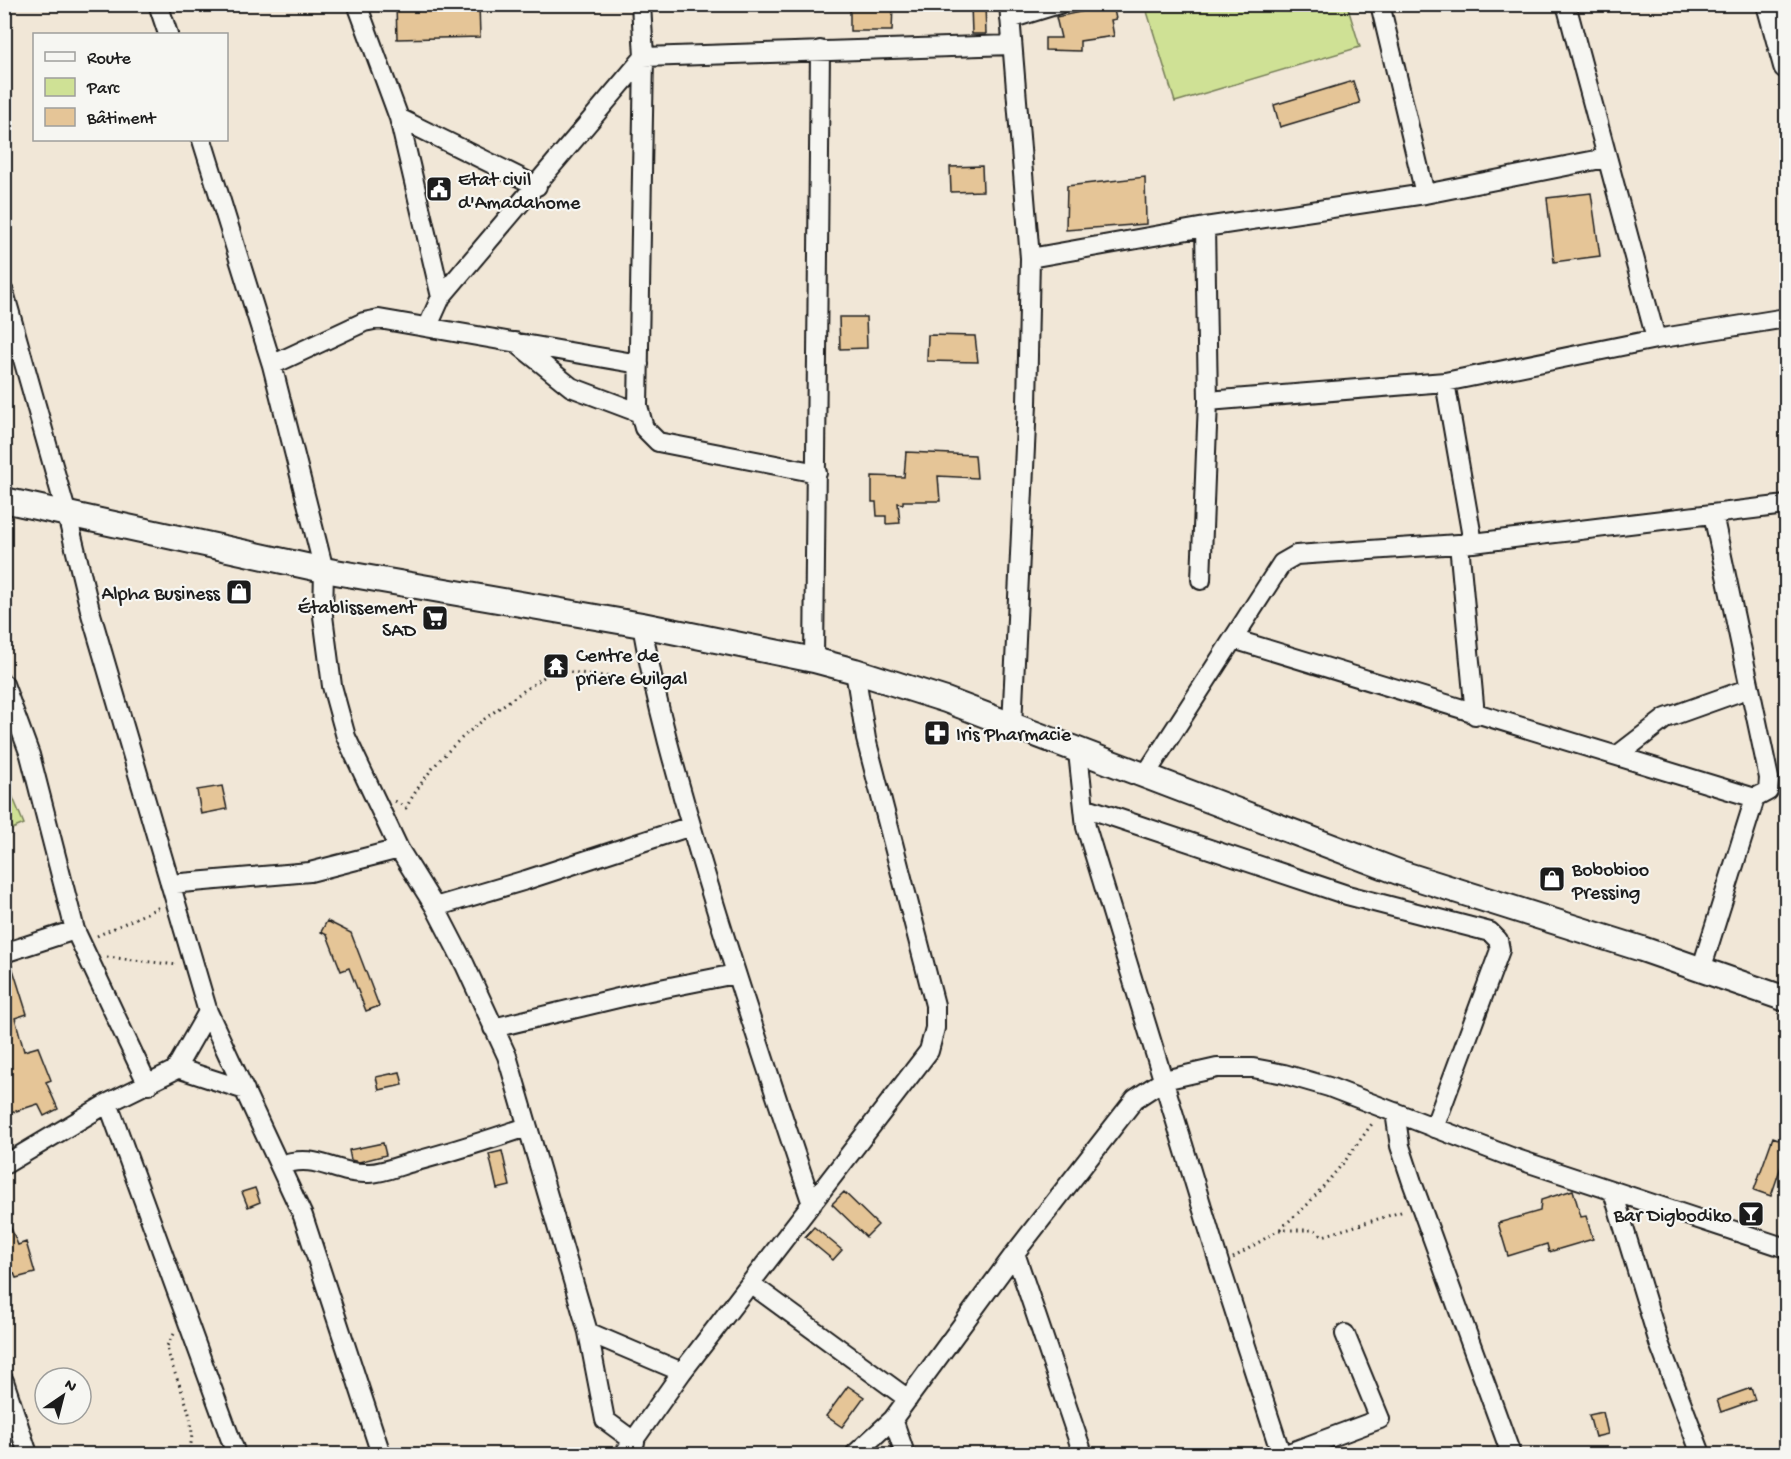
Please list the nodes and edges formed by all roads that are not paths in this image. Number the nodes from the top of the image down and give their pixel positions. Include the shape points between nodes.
1 (158, 4) edge
2 (357, 4) edge
3 (641, 4) edge
4 (1059, 4) edge
5 (1380, 4) edge
6 (1566, 4) edge
7 (1769, 4) edge
8 (1010, 12) edge
9 (168, 33) edge
10 (1011, 45) junction
11 (820, 50) junction
12 (644, 57) junction
13 (1786, 66) edge
14 (399, 118) junction
15 (202, 141) edge
16 (1606, 158) junction
17 (537, 186) junction
18 (1425, 194) junction
19 (1205, 227) junction
20 (1030, 258) junction
21 (4, 292) edge
22 (441, 297) junction
23 (1786, 318) edge
24 (428, 326) junction
25 (1656, 339) junction
26 (513, 341) junction
27 (639, 364) junction
28 (272, 365) junction
29 (1445, 382) junction
30 (1208, 400) junction
31 (640, 413) junction
32 (817, 473) junction
33 (4, 500) edge
34 (1786, 505) edge
35 (1713, 514) junction
36 (67, 515) junction
37 (1466, 543) junction
38 (324, 570) junction
39 (1201, 580) dead end
40 (642, 625) junction
41 (1233, 639) junction
42 (814, 660) junction
43 (855, 671) junction
44 (4, 684) edge
45 (1750, 688) junction
46 (1475, 715) junction
47 (1012, 726) junction
48 (1078, 752) junction
49 (1618, 755) junction
50 (1144, 777) junction
51 (1755, 798) junction
52 (1084, 807) junction
53 (691, 826) junction
54 (399, 849) junction
55 (172, 892) junction
56 (435, 907) junction
57 (82, 944) junction
58 (4, 952) edge
59 (1701, 970) junction
60 (735, 974) junction
61 (1786, 999) edge
62 (208, 1012) junction
63 (493, 1028) junction
64 (177, 1068) junction
65 (1164, 1080) junction
66 (148, 1084) junction
67 (245, 1090) junction
68 (108, 1102) junction
69 (1390, 1110) junction
70 (527, 1127) junction
71 (1434, 1128) junction
72 (4, 1165) edge
73 (280, 1165) junction
74 (1613, 1192) junction
75 (812, 1204) junction
76 (1786, 1248) edge
77 (1016, 1254) junction
78 (751, 1284) junction
79 (588, 1332) junction
80 (1345, 1334) dead end
81 (682, 1372) junction
82 (4, 1380) edge
83 (908, 1399) junction
84 (893, 1419) junction
85 (630, 1448) edge
86 (28, 1455) edge
87 (236, 1455) edge
88 (381, 1455) edge
89 (855, 1455) edge
90 (905, 1455) edge
91 (1083, 1455) edge
92 (1281, 1455) edge
93 (1286, 1455) edge
94 (1511, 1455) edge
95 (1701, 1455) edge

1 - 9 street
2 - 14 street
3 - 12 street
4 - 8 street
5 - 18 street
6 - 16 street
7 - 13 street
8 - 10 street
10 - 11 street
10 - 20 street
11 - 12 street
11 - 32 street
12 - 17 street
12 - 27 street
14 - 17 street
14 - 22 street
15 - 28 street
16 - 18 street
16 - 25 street
17 - 22 street
18 - 19 street
19 - 20 street
19 - 30 street
20 - 47 street
21 - 36 street
22 - 24 street
23 - 25 street
24 - 26 street
24 - 28 street via 379,319 364,322
25 - 29 street
26 - 27 street
26 - 31 street via 571,387
27 - 31 street
28 - 38 street
29 - 30 street
29 - 37 street
30 - 39 street
31 - 32 street via 644,428 658,442
32 - 42 street
33 - 36 street
34 - 35 street
35 - 37 street
35 - 45 street
36 - 38 street
36 - 55 street via 91,614
37 - 41 street via 1296,555 1282,563
37 - 46 street
38 - 40 street
38 - 54 street via 323,616 332,686 346,736
40 - 42 street
40 - 53 street via 652,682
41 - 46 street
41 - 50 street
42 - 43 street
43 - 47 street
43 - 75 street via 866,739 934,1005 936,1028 928,1051
44 - 57 street via 30,755
45 - 49 street via 1666,718
45 - 51 street via 1769,778 1768,791
46 - 49 street
47 - 48 street
48 - 50 street
48 - 52 street
49 - 51 street
50 - 59 street via 1401,873
51 - 59 street
52 - 65 street via 1086,827
52 - 71 street via 1347,895 1490,932 1498,940 1500,950
53 - 56 street
53 - 60 street
54 - 55 street via 310,872
54 - 56 street
55 - 62 street
56 - 63 street
57 - 58 street
57 - 66 street
59 - 61 street
60 - 63 street
60 - 75 street
62 - 64 street
62 - 67 street
63 - 70 street via 507,1056
64 - 66 street
64 - 67 street
65 - 69 street via 1218,1068 1252,1068 1284,1074
65 - 77 street via 1135,1099
65 - 92 street
66 - 68 street
67 - 73 street
68 - 72 street
68 - 87 street
69 - 71 street
69 - 94 street
70 - 73 street via 371,1174 352,1173 312,1160
70 - 79 street
71 - 74 street
73 - 88 street via 303,1216
74 - 76 street
74 - 95 street via 1659,1343
75 - 78 street
77 - 83 street
77 - 91 street
78 - 81 street
78 - 83 street
79 - 81 street
79 - 85 street via 604,1420
80 - 93 street via 1380,1419
81 - 85 street
82 - 86 street
83 - 84 street
84 - 89 street
84 - 90 street

